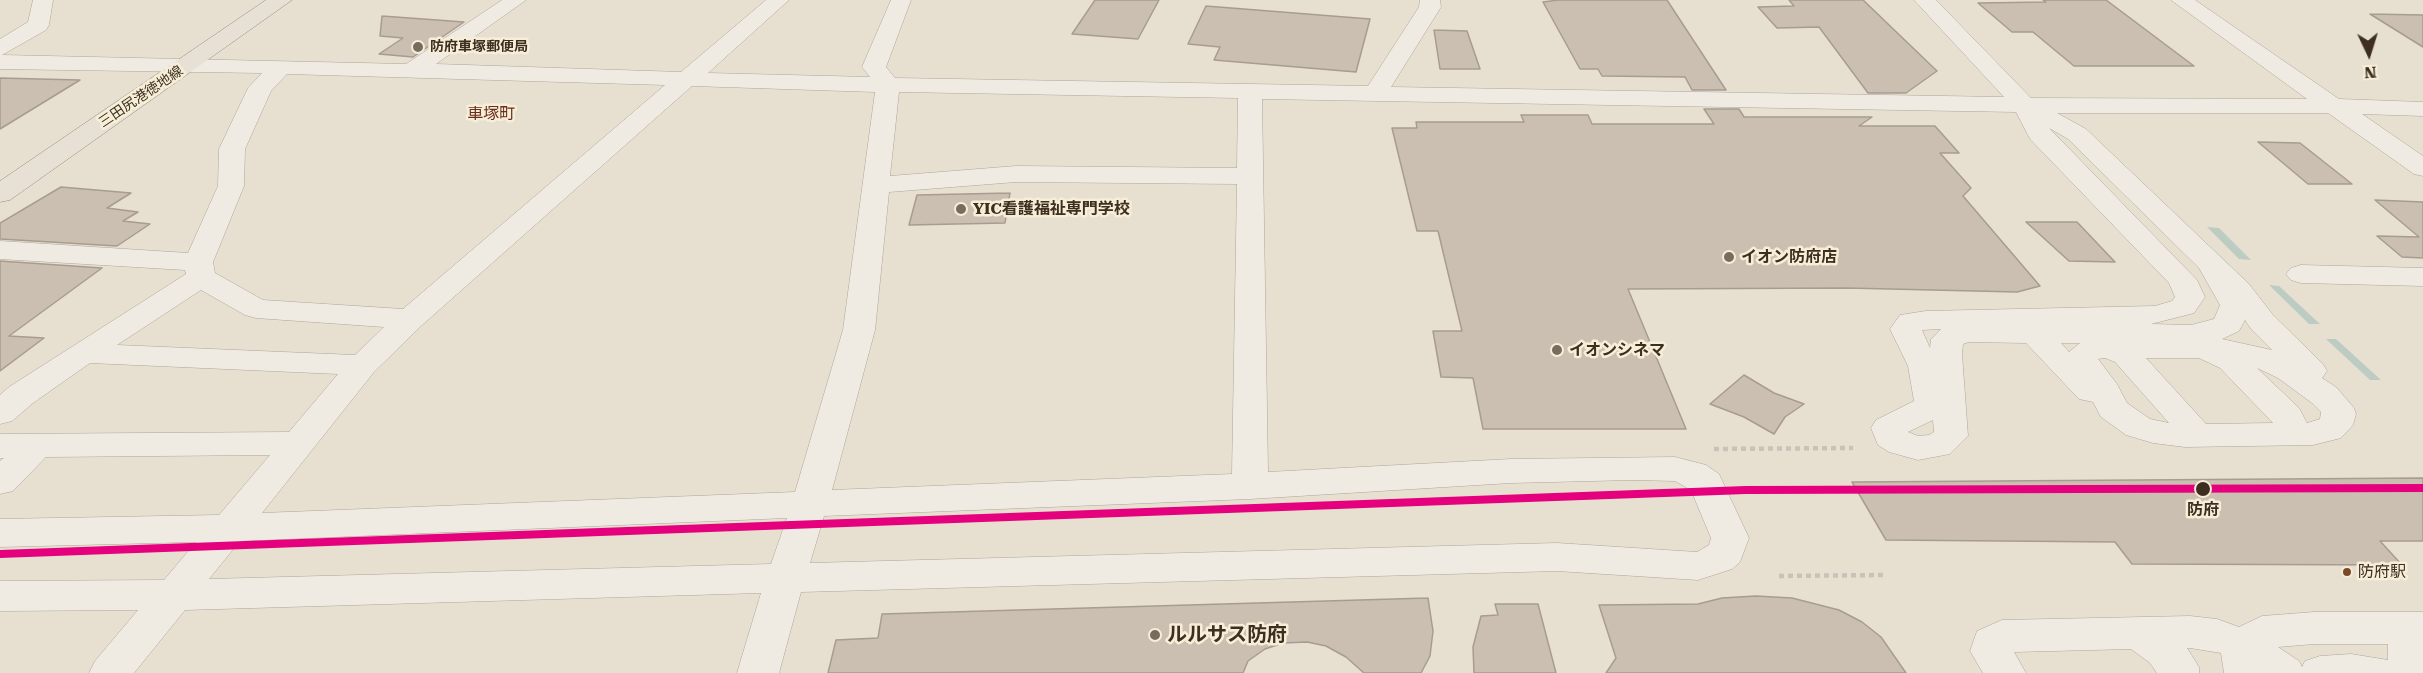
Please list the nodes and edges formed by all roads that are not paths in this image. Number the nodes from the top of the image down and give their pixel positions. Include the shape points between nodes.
1 (43, 0) edge
2 (281, 0) edge
3 (516, 0) edge
4 (778, 0) edge
5 (901, 0) edge
6 (1430, 0) edge
7 (1924, 0) edge
8 (2181, 0) edge
9 (38, 25) junction
10 (0, 49) edge
11 (0, 62) edge
12 (72, 63) junction
13 (189, 64) junction
14 (281, 67) junction
15 (412, 70) junction
16 (686, 80) junction
17 (888, 85) junction
18 (1250, 91) junction
19 (1375, 93) junction
20 (2025, 105) junction
21 (2336, 106) junction
22 (2423, 109) edge
23 (2423, 168) edge
24 (1251, 176) junction
25 (877, 185) junction
26 (0, 194) edge
27 (0, 250) edge
28 (200, 269) junction
29 (2214, 269) junction
30 (2301, 274) dead end
31 (2423, 277) edge
32 (410, 319) junction
33 (2038, 326) junction
34 (2109, 348) junction
35 (2196, 348) junction
36 (85, 353) junction
37 (363, 365) junction
38 (2337, 408) junction
39 (2113, 409) junction
40 (0, 413) edge
41 (2281, 435) junction
42 (2185, 436) junction
43 (299, 443) junction
44 (0, 446) edge
45 (36, 447) junction
46 (0, 482) edge
47 (1250, 486) junction
48 (810, 504) junction
49 (230, 528) junction
50 (0, 533) edge
51 (785, 579) junction
52 (173, 595) junction
53 (0, 596) edge
54 (2421, 628) edge
55 (2135, 633) junction
56 (2244, 659) edge
57 (110, 673) edge
58 (758, 673) edge
59 (2005, 673) edge
60 (2178, 673) edge
61 (2283, 673) edge
62 (2320, 673) edge
63 (2377, 673) edge
64 (2418, 673) edge

1 - 9 street
2 - 13 main road, 三田尻港徳地線
3 - 15 street
4 - 16 street
5 - 17 street via 874,67
6 - 19 street via 1430,7
7 - 20 street
8 - 21 street
9 - 10 street
9 - 12 street
11 - 12 street
12 - 13 street
13 - 14 street
13 - 26 main road, 三田尻港徳地線
14 - 15 street
14 - 28 street via 260,88 232,149 231,186
15 - 16 street
16 - 17 street
16 - 32 street
17 - 18 street
17 - 25 street
18 - 19 street
18 - 24 street
19 - 20 street
20 - 21 street
20 - 29 street via 2077,134
20 - 33 street via 2039,134 2182,280 2190,297 2183,307 2158,315
21 - 22 street
21 - 23 street
24 - 25 street via 1016,174
24 - 47 street
25 - 48 street via 859,330
27 - 28 street
28 - 32 street via 256,309
28 - 36 street
29 - 33 street via 2235,305 2228,324 2219,330 2191,334
29 - 38 street via 2326,386
30 - 31 street
32 - 37 street
33 - 33 street via 1947,339 1951,436 1938,446 1918,448 1890,437 1888,428 1925,410 1931,402 1924,366 1906,329 1911,322
33 - 39 street via 2078,381
34 - 35 street
34 - 39 street via 2088,351 2082,360 2101,384
34 - 42 street via 2126,355 2189,424 2191,429
35 - 38 street via 2237,350 2274,362 2308,383
35 - 41 street via 2222,355 2287,416 2289,430
36 - 37 street
36 - 40 street
37 - 43 street
38 - 41 street via 2336,424 2329,430
39 - 42 street via 2138,427
41 - 42 street
43 - 45 street
43 - 49 street
44 - 45 street
45 - 46 street
47 - 48 street
47 - 51 street via 1511,471 1675,470 1693,474 1706,483 1730,538 1726,552 1698,566 1557,557
48 - 49 street
48 - 51 street
49 - 50 street
49 - 52 street
51 - 52 street
51 - 58 street
52 - 53 street
52 - 57 street
54 - 56 street via 2285,628 2262,632
54 - 64 street via 2408,644 2408,658
55 - 56 street via 2217,635
55 - 59 street via 2002,636 1992,642 1991,651
55 - 60 street via 2165,651 2178,667
56 - 61 street
62 - 63 street

